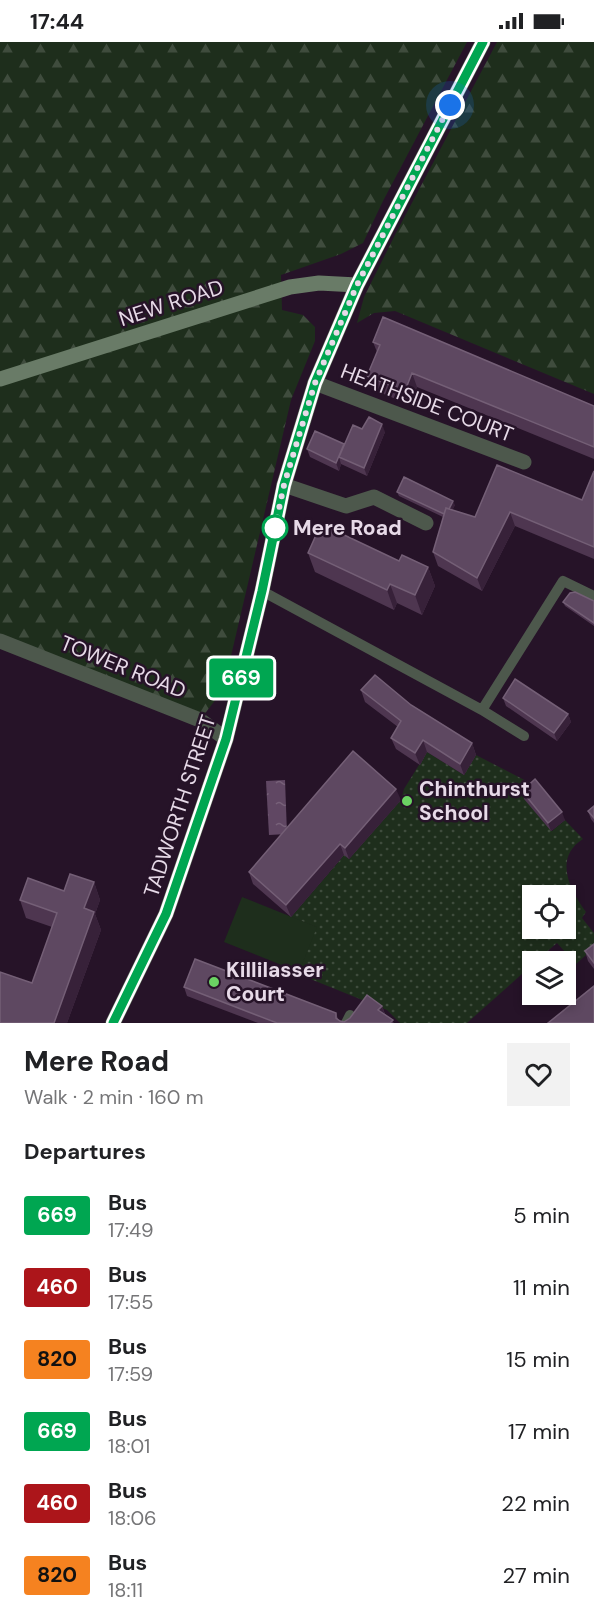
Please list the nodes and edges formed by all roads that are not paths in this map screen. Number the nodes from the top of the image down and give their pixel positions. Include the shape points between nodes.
1 (483, 42) edge
2 (357, 285) junction
3 (0, 379) edge
4 (315, 383) junction
5 (524, 462) dead end
6 (284, 485) junction
7 (426, 523) dead end
8 (262, 591) junction
9 (594, 596) edge
10 (0, 640) edge
11 (482, 710) junction
12 (524, 736) dead end
13 (226, 739) junction
14 (113, 1023) edge

1 - 2 main road
2 - 3 main road, NEW ROAD via 319,283 290,287
2 - 4 main road, TADWORTH STREET
4 - 5 street, HEATHSIDE COURT
4 - 6 main road, TADWORTH STREET
6 - 7 street via 346,506 374,497
6 - 8 main road, TADWORTH STREET
8 - 11 lane
8 - 13 main road, TADWORTH STREET
9 - 11 lane via 563,581
10 - 13 street, TOWER ROAD via 200,720
11 - 12 lane
13 - 14 main road, TADWORTH STREET via 166,914

